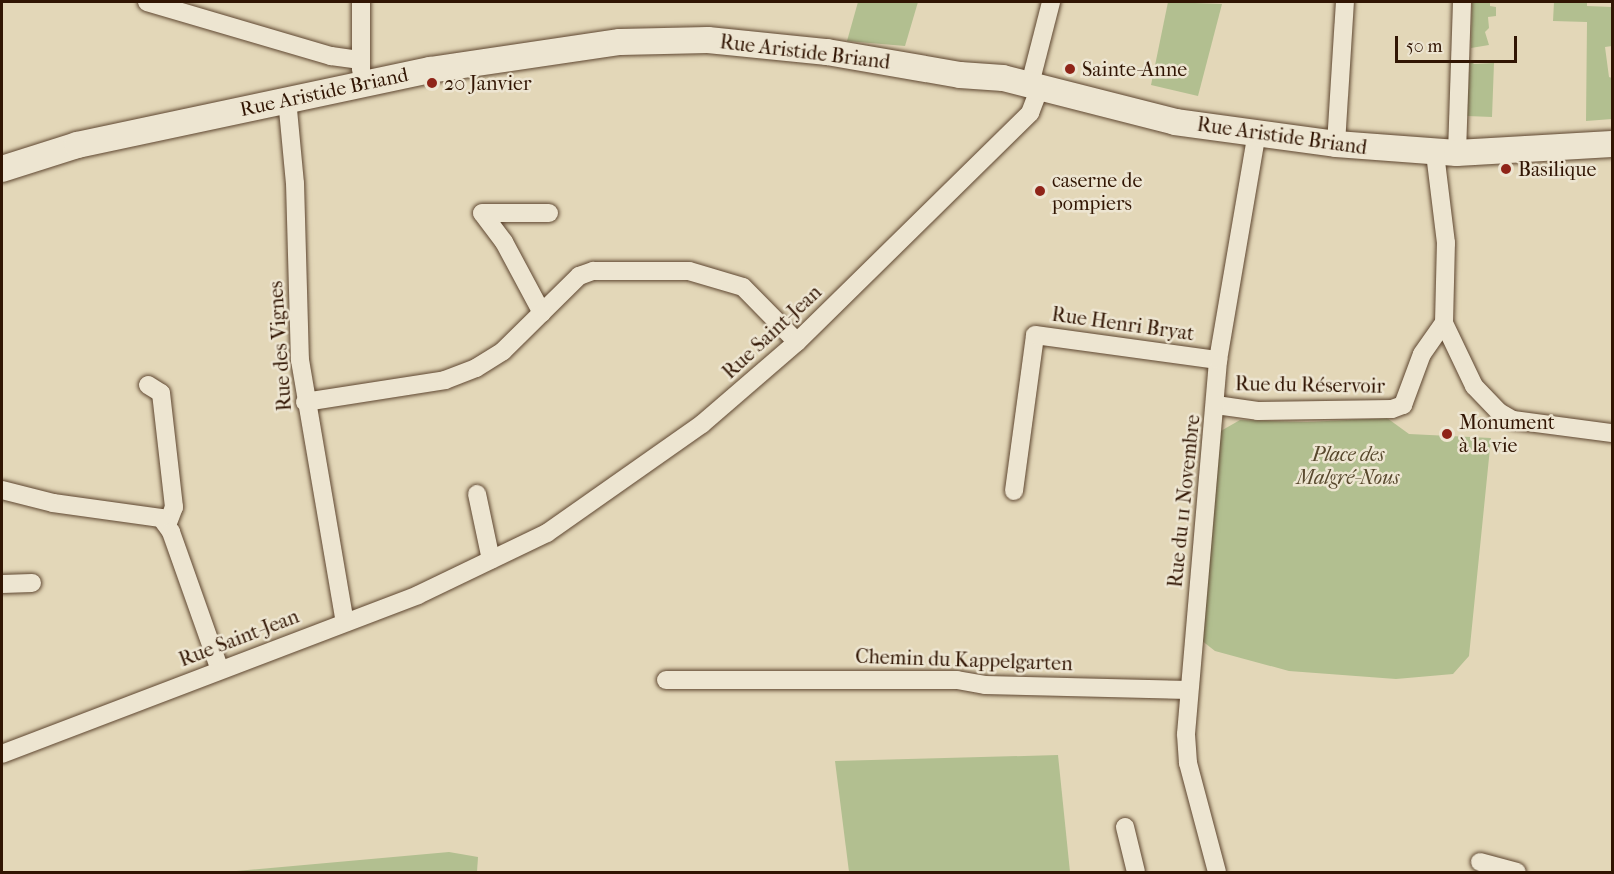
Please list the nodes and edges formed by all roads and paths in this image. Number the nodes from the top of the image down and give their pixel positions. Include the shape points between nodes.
1 (147, 2) edge
2 (361, 2) edge
3 (1051, 2) edge
4 (1345, 2) edge
5 (1462, 2) edge
6 (361, 71) junction
7 (1035, 85) junction
8 (287, 99) junction
9 (1257, 133) junction
10 (1336, 144) junction
11 (1612, 144) edge
12 (1446, 153) junction
13 (2, 169) edge
14 (521, 213) junction
15 (549, 213) dead end
16 (504, 242) junction
17 (542, 313) junction
18 (1444, 323) junction
19 (797, 342) junction
20 (1218, 360) junction
21 (148, 385) dead end
22 (305, 402) junction
23 (1216, 405) junction
24 (1612, 433) edge
25 (2, 490) edge
26 (1014, 491) dead end
27 (477, 494) dead end
28 (167, 525) junction
29 (491, 560) junction
30 (32, 583) dead end
31 (2, 584) edge
32 (345, 622) junction
33 (220, 670) junction
34 (666, 680) dead end
35 (1189, 690) junction
36 (2, 754) edge
37 (1125, 827) dead end
38 (1480, 862) dead end
39 (1136, 873) edge
40 (1217, 873) edge
41 (1517, 873) edge

1 - 6 street via 332,56
2 - 6 street
3 - 7 street, Rue Saint-Jean
4 - 10 street
5 - 12 street
6 - 7 main road, Rue Aristide Briand via 609,43 708,40 827,52
6 - 8 main road, Rue Aristide Briand
7 - 9 main road, Rue Aristide Briand via 1121,111
7 - 19 street, Rue Saint-Jean via 1030,113
8 - 13 main road, Rue Aristide Briand via 77,144
8 - 22 street, Rue des Vignes via 295,183 300,360
9 - 10 main road, Rue Aristide Briand
9 - 20 street, Rue du 11 Novembre
10 - 12 main road, Rue Aristide Briand
11 - 12 main road, Rue Aristide Briand
12 - 18 street
14 - 15 street
14 - 16 street
14 - 16 street via 482,213
16 - 17 street
17 - 19 street via 579,276 593,271 689,271 743,287
17 - 22 street via 503,351 476,368 445,380
18 - 23 street, Rue du Réservoir via 1422,354 1403,405 1392,409 1258,411
18 - 24 street via 1474,386 1499,412 1513,420
19 - 29 street, Rue Saint-Jean via 702,424 629,479 547,533
20 - 23 street, Rue du 11 Novembre
20 - 26 street, Rue Henri Bryat via 1035,335
21 - 28 street via 161,393 174,507
22 - 32 street, Rue des Vignes
23 - 35 street, Rue du 11 Novembre
25 - 28 street via 53,503 153,515
27 - 29 street
28 - 33 street
29 - 32 street, Rue Saint-Jean via 418,595
30 - 31 street
32 - 33 street, Rue Saint-Jean
33 - 36 street, Rue Saint-Jean
34 - 35 street, Chemin du Kappelgarten via 957,680 985,685
35 - 40 street, Rue du 11 Novembre via 1188,763
37 - 39 street
38 - 41 street

